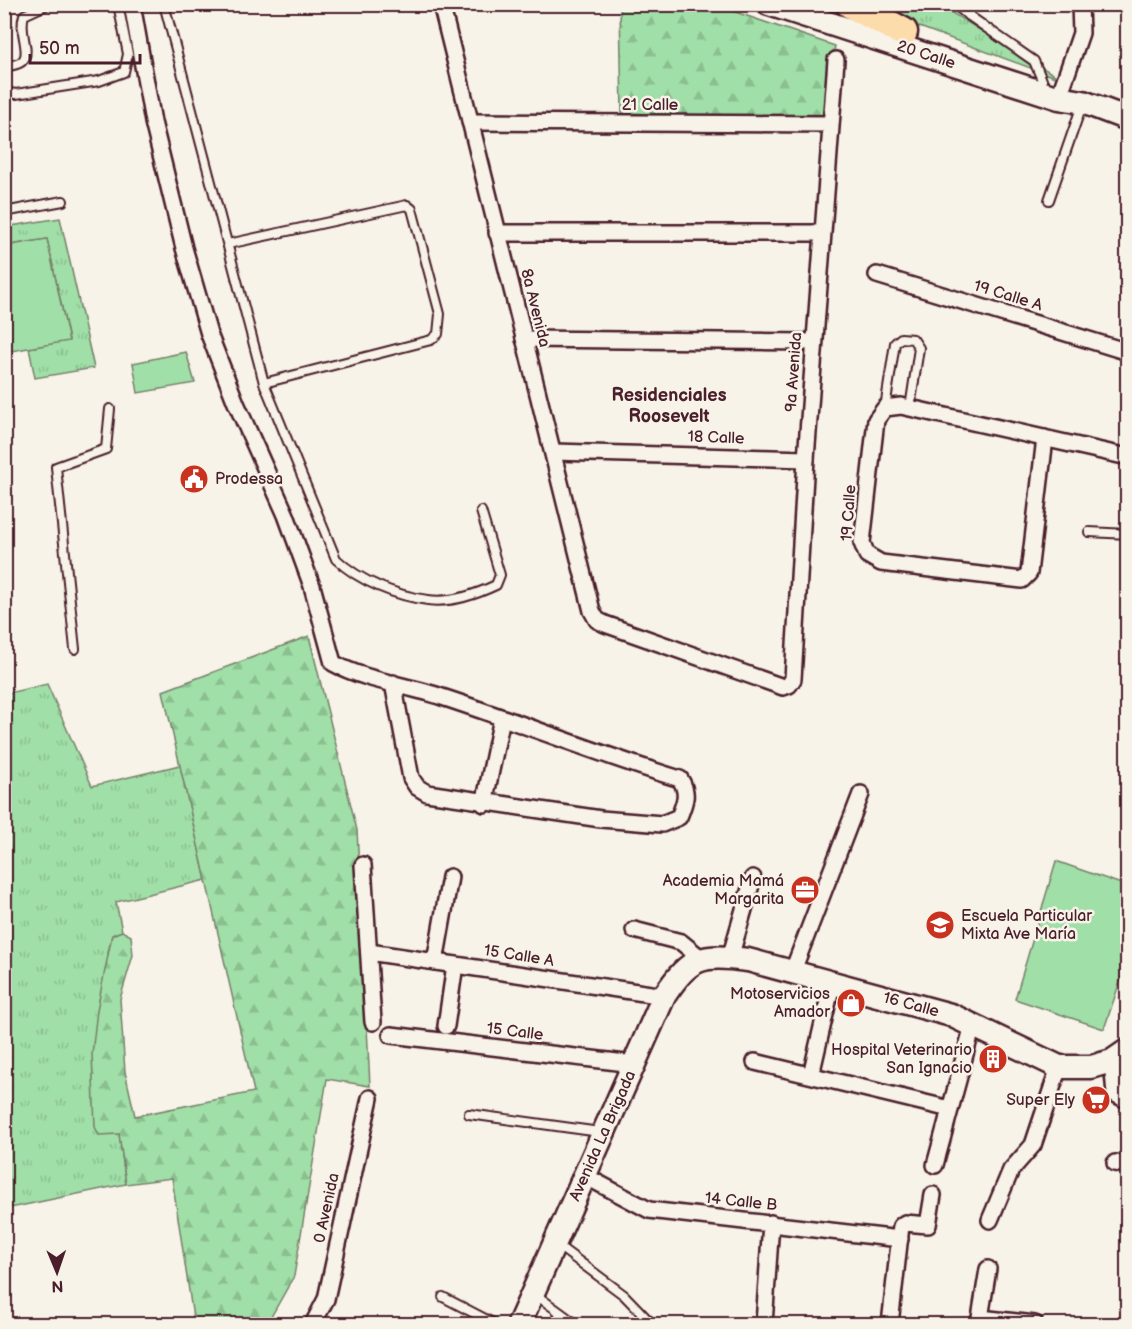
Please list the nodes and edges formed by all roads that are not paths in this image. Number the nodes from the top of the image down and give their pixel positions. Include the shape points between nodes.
1 (22, 4) edge
2 (48, 4) edge
3 (118, 4) edge
4 (132, 4) edge
5 (164, 4) edge
6 (441, 4) edge
7 (770, 4) edge
8 (814, 4) edge
9 (851, 4) edge
10 (954, 4) edge
11 (972, 4) edge
12 (1080, 4) edge
13 (24, 15) junction
14 (968, 15) junction
15 (903, 32) junction
16 (836, 60) dead end
17 (4, 66) edge
18 (1052, 84) junction
19 (4, 92) edge
20 (1083, 102) junction
21 (1128, 119) edge
22 (470, 122) junction
23 (830, 124) junction
24 (1049, 200) dead end
25 (63, 201) dead end
26 (4, 212) edge
27 (497, 233) junction
28 (822, 233) junction
29 (228, 244) junction
30 (877, 275) dead end
31 (524, 339) junction
32 (814, 342) junction
33 (1128, 352) edge
34 (264, 383) junction
35 (885, 408) junction
36 (910, 408) junction
37 (110, 409) dead end
38 (1045, 438) junction
39 (553, 452) junction
40 (1128, 457) edge
41 (806, 459) junction
42 (482, 511) dead end
43 (1089, 532) dead end
44 (1128, 534) edge
45 (75, 649) dead end
46 (393, 683) junction
47 (789, 685) joint
48 (502, 718) junction
49 (861, 795) dead end
50 (484, 804) junction
51 (363, 865) dead end
52 (450, 877) dead end
53 (753, 878) dead end
54 (634, 930) dead end
55 (369, 952) junction
56 (730, 958) junction
57 (702, 959) junction
58 (435, 962) junction
59 (455, 965) junction
60 (792, 973) junction
61 (832, 984) junction
62 (664, 996) junction
63 (372, 1022) dead end
64 (973, 1025) junction
65 (447, 1026) dead end
66 (391, 1035) dead end
67 (1120, 1055) edge
68 (755, 1062) dead end
69 (634, 1064) junction
70 (1059, 1067) junction
71 (811, 1075) junction
72 (370, 1098) dead end
73 (1128, 1101) edge
74 (950, 1109) junction
75 (469, 1114) dead end
76 (604, 1132) junction
77 (935, 1166) dead end
78 (585, 1176) junction
79 (933, 1194) dead end
80 (990, 1220) dead end
81 (771, 1223) junction
82 (900, 1239) junction
83 (555, 1244) junction
84 (988, 1269) dead end
85 (533, 1294) junction
86 (443, 1298) dead end
87 (561, 1313) junction
88 (980, 1321) edge
89 (313, 1324) edge
90 (495, 1324) edge
91 (519, 1324) edge
92 (556, 1324) edge
93 (576, 1324) edge
94 (652, 1324) edge
95 (764, 1324) edge
96 (890, 1324) edge
97 (1035, 1324) edge

1 - 13 lane
2 - 13 lane
3 - 19 lane via 128,54 124,72 89,82 16,94
4 - 46 street via 153,122 209,334 294,536 333,663
5 - 29 lane
6 - 22 street, 8a Avenida
7 - 20 main road, 20 Calle via 1059,98
8 - 15 main road, 20 Calle
9 - 15 highway
10 - 14 lane
11 - 14 lane
12 - 18 street via 1081,33
13 - 17 lane via 21,24 25,60 18,66
14 - 18 lane via 1034,61
15 - 18 main road, 20 Calle
16 - 23 street, 9a Avenida
18 - 20 main road, 20 Calle
20 - 21 main road, 20 Calle
20 - 24 lane
22 - 23 street, 21 Calle
22 - 27 street, 8a Avenida
23 - 28 street, 9a Avenida
25 - 26 lane
27 - 28 street
27 - 31 street, 8a Avenida
28 - 32 street, 9a Avenida
29 - 34 lane
29 - 34 lane via 407,205 412,209 440,314 438,333 431,340
30 - 33 street, 19 Calle A
31 - 32 street
31 - 39 street, 8a Avenida
32 - 41 street, 9a Avenida
34 - 42 lane via 318,521 336,559 350,573 430,601 480,592 496,585 500,575
35 - 36 street
35 - 36 lane via 895,343 901,338 913,339 919,348
35 - 38 street, 19 Calle via 876,420 862,543 867,555 881,563 1022,580 1029,573
36 - 38 street
37 - 45 lane via 106,449 56,467
38 - 40 street
39 - 41 street, 18 Calle
39 - 47 street, 8a Avenida via 597,620 783,687
41 - 47 street, 9a Avenida via 793,679
43 - 44 lane
46 - 48 street
46 - 50 street via 404,751 417,787 428,793
48 - 50 street
48 - 50 street via 680,779 686,788 686,801 679,817 662,824
49 - 60 street
51 - 55 street
52 - 58 street
53 - 56 street
54 - 57 street via 681,942
55 - 58 street, 15 Calle A
55 - 63 street
56 - 57 main road, 16 Calle
56 - 60 main road, 16 Calle
57 - 62 main road, Avenida La Brigada via 680,973
58 - 59 street, 15 Calle A
59 - 62 street, 15 Calle A
59 - 65 street
60 - 61 main road, 16 Calle
61 - 64 main road, 16 Calle via 951,1015
61 - 71 street
62 - 69 main road, Avenida La Brigada
64 - 70 main road, 16 Calle
64 - 74 street
66 - 69 street, 15 Calle
67 - 70 main road, 16 Calle via 1091,1067
67 - 73 street via 1114,1094
68 - 71 street
69 - 76 main road, Avenida La Brigada
70 - 80 street via 1033,1145 1011,1170
71 - 74 street
72 - 89 street, 0 Avenida via 326,1299
74 - 77 street
75 - 76 lane
76 - 78 main road, Avenida La Brigada
78 - 81 street, 14 Calle B via 649,1210
78 - 83 main road, Avenida La Brigada
79 - 82 street via 928,1225 903,1223
81 - 82 street, 14 Calle B
81 - 95 street
82 - 96 street
83 - 85 main road, Avenida La Brigada
83 - 94 lane via 624,1295
84 - 88 street
85 - 87 lane
85 - 91 main road, Avenida La Brigada
86 - 90 lane
87 - 92 lane
87 - 93 lane
88 - 97 street

